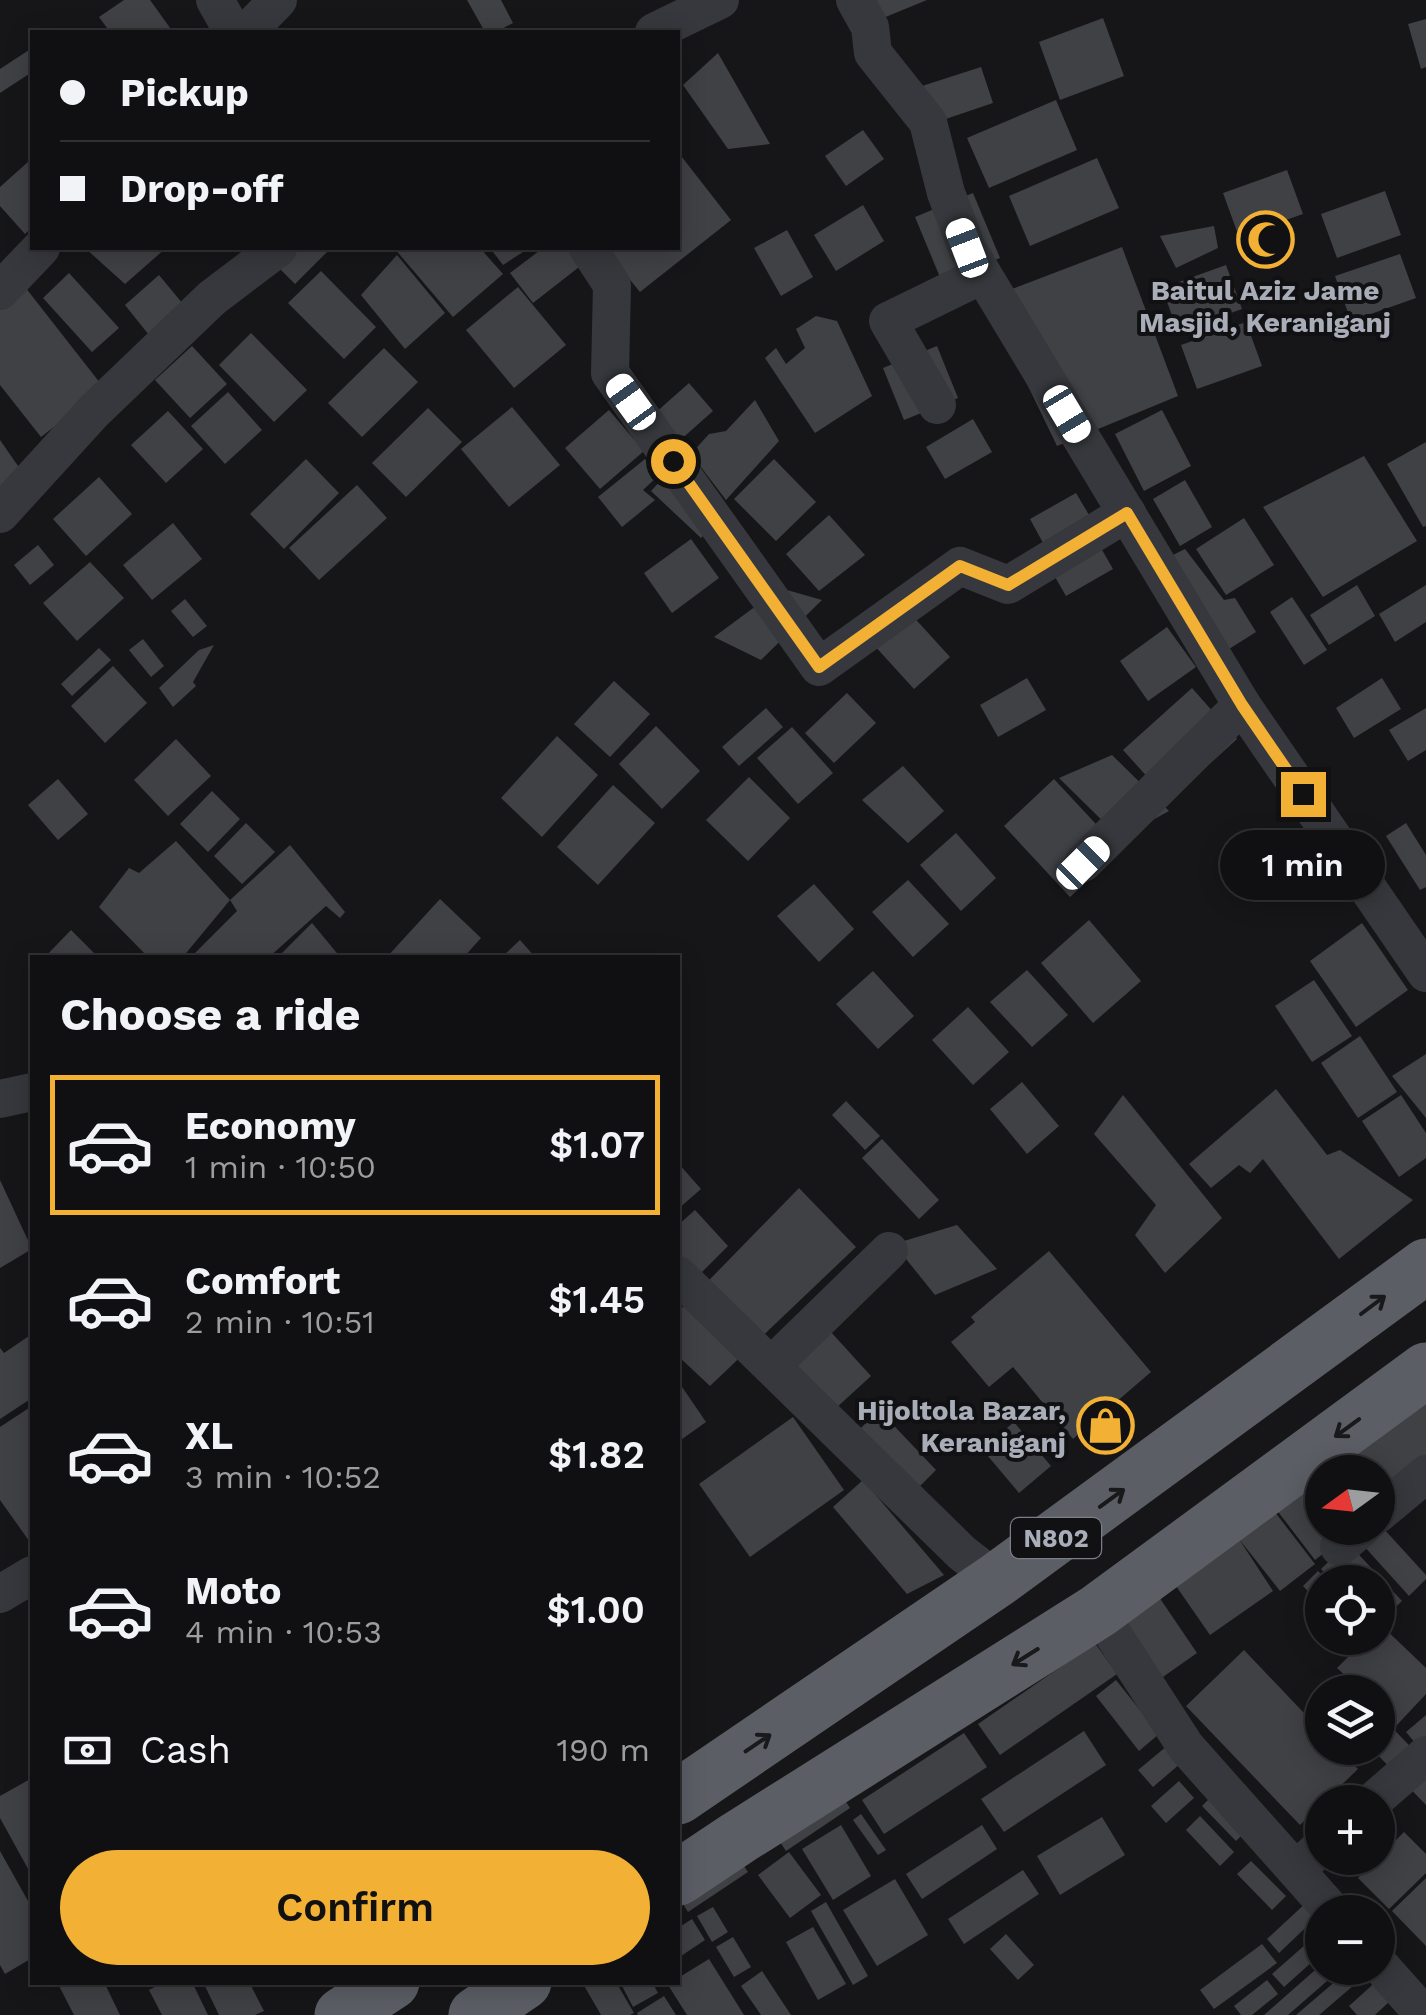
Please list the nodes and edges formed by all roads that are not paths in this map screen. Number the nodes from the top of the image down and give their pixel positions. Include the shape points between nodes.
1 (215, 0) edge
2 (278, 0) edge
3 (720, 0) edge
4 (855, 0) edge
5 (232, 30) edge
6 (249, 30) edge
7 (658, 30) edge
8 (40, 250) edge
9 (275, 250) edge
10 (589, 250) edge
11 (978, 277) dead end
12 (0, 291) edge
13 (937, 405) dead end
14 (1127, 513) junction
15 (0, 514) edge
16 (1242, 705) junction
17 (1083, 863) dead end
18 (1426, 973) edge
19 (30, 1092) edge
20 (0, 1099) edge
21 (890, 1251) dead end
22 (1426, 1266) edge
23 (680, 1277) edge
24 (771, 1366) junction
25 (1426, 1370) edge
26 (1426, 1474) edge
27 (1395, 1500) edge
28 (30, 1576) edge
29 (997, 1580) junction
30 (0, 1594) edge
31 (1098, 1611) junction
32 (1426, 1755) edge
33 (1392, 1785) edge
34 (680, 1796) edge
35 (1305, 1854) edge
36 (680, 1877) edge
37 (1395, 1982) edge
38 (387, 1985) edge
39 (342, 2015) edge
40 (1424, 2015) edge

1 - 5 street
2 - 6 street
3 - 7 street
4 - 14 street via 870,26 873,53 928,122 967,248
8 - 12 street
9 - 15 street via 212,298
10 - 14 street via 612,286 610,373 819,667 960,566 1008,585
11 - 13 street via 888,321
14 - 16 street
16 - 17 street
16 - 18 street
19 - 20 street
21 - 24 street
29 -> 22 highway, N802
23 - 24 street
24 - 29 street
25 -> 31 highway, N802
26 - 27 street
28 - 30 street
34 -> 29 highway, N802
31 - 35 street via 1186,1747
31 -> 36 highway, N802
32 - 33 street
37 - 40 street
38 - 39 highway

